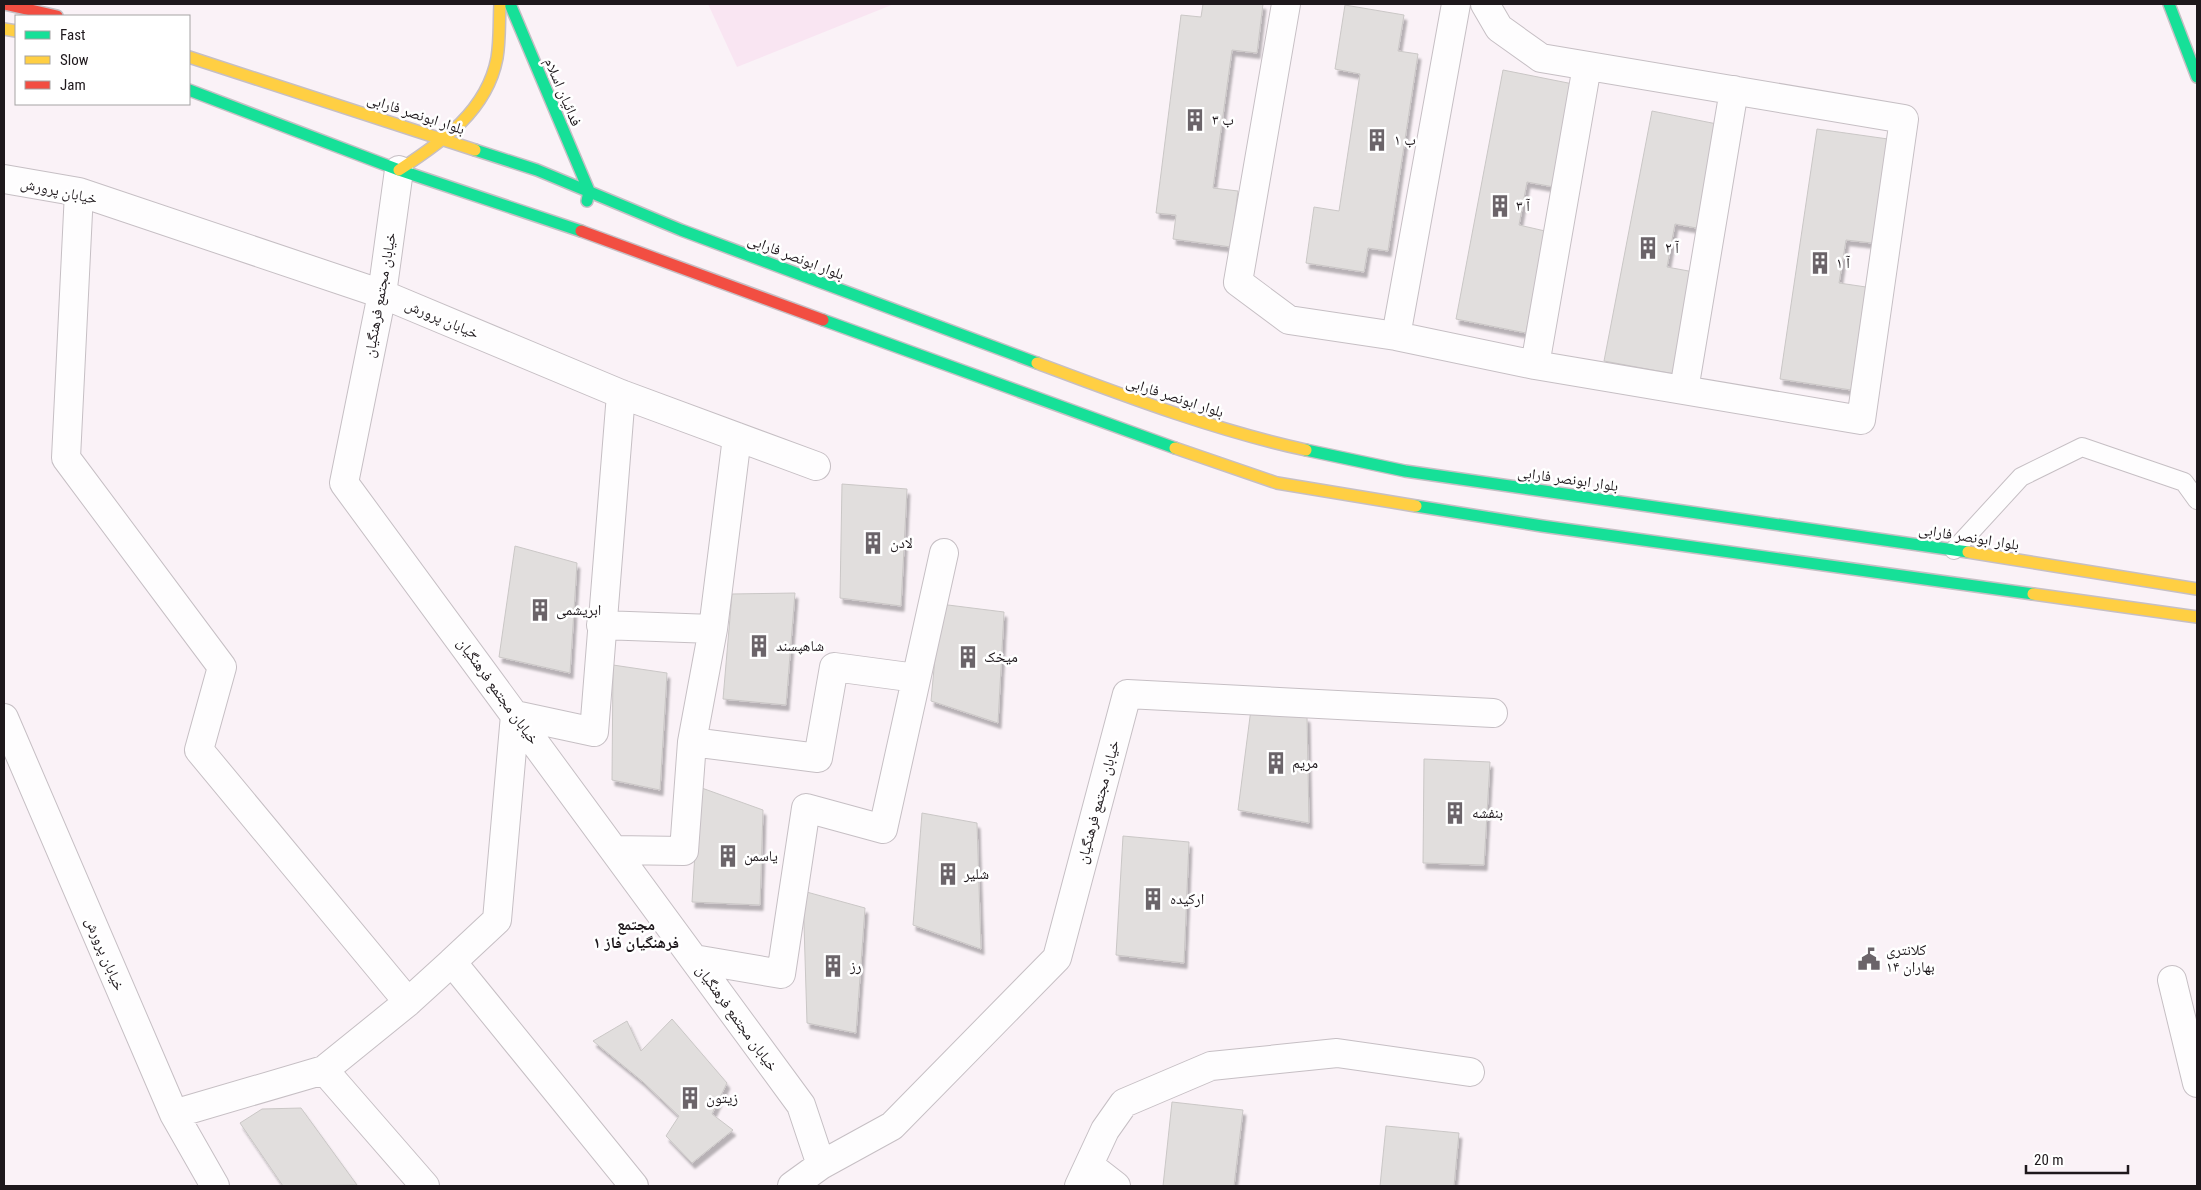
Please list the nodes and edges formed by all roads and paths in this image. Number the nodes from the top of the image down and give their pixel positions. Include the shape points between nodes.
1 (4, 4) edge
2 (500, 4) edge
3 (510, 4) edge
4 (1286, 4) edge
5 (1456, 4) edge
6 (1485, 4) edge
7 (2169, 4) edge
8 (53, 15) edge
9 (190, 58) edge
10 (1587, 66) junction
11 (2197, 77) edge
12 (190, 90) edge
13 (1734, 90) junction
14 (446, 139) junction
15 (399, 170) junction
16 (4, 179) edge
17 (589, 191) junction
18 (78, 192) junction
19 (581, 220) junction
20 (382, 294) junction
21 (1396, 336) junction
22 (1535, 365) junction
23 (1684, 390) junction
24 (621, 394) junction
25 (738, 437) junction
26 (816, 466) dead end
27 (2197, 500) edge
28 (944, 554) dead end
29 (1953, 554) junction
30 (2197, 590) edge
31 (2197, 617) edge
32 (601, 625) junction
33 (713, 628) junction
34 (916, 678) junction
35 (1493, 713) dead end
36 (515, 715) junction
37 (4, 718) edge
38 (692, 742) junction
39 (614, 850) junction
40 (694, 959) junction
41 (452, 962) junction
42 (2172, 980) dead end
43 (408, 1002) junction
44 (324, 1070) junction
45 (1470, 1072) dead end
46 (2197, 1083) edge
47 (174, 1114) junction
48 (821, 1166) junction
49 (1084, 1175) edge
50 (216, 1186) edge
51 (425, 1186) edge
52 (634, 1186) edge
53 (792, 1186) edge
54 (1116, 1186) edge

1 - 8 street
2 - 14 street via 495,63 482,98
3 - 17 street, فدائیان اسلام
4 - 21 street via 1238,282 1290,320
5 - 21 street
6 - 10 street via 1499,28 1541,58
7 - 11 street
9 - 14 street, بلوار ابونصر فارابی
10 - 13 street
10 - 22 street
12 - 15 street
13 - 23 street
13 - 23 street via 1904,119 1861,420
14 - 15 street
14 - 17 street, بلوار ابونصر فارابی
15 - 19 street
15 - 20 street, خیابان مجتمع فرهنگیان
16 - 18 street, خیابان پرورش
17 - 19 street
17 - 29 street, بلوار ابونصر فارابی via 690,233 1132,400 1261,440 1405,471
18 - 20 street, خیابان پرورش
18 - 43 street via 66,458 222,667 199,750
19 - 31 street via 1115,428 1277,483 1542,526 1950,578
20 - 24 street, خیابان پرورش
20 - 36 street, خیابان مجتمع فرهنگیان via 344,482
21 - 22 street
22 - 23 street
24 - 25 street, خیابان پرورش
24 - 32 street
25 - 26 street, خیابان پرورش
25 - 33 street
27 - 29 lane via 2184,482 2082,447 2021,477
28 - 34 street
29 - 30 street, بلوار ابونصر فارابی
32 - 33 street
32 - 36 street via 594,732
33 - 38 street
34 - 38 street via 834,667 818,758
34 - 40 street via 883,829 806,808 781,974
35 - 48 street, خیابان مجتمع فرهنگیان via 1127,694 1057,958 892,1126
36 - 39 street, خیابان مجتمع فرهنگیان
36 - 41 street via 497,920
37 - 47 street, خیابان پرورش
38 - 39 street via 684,851
39 - 40 street, خیابان مجتمع فرهنگیان
40 - 48 street, خیابان مجتمع فرهنگیان via 801,1105
41 - 43 street
41 - 52 street
42 - 46 street
43 - 44 street
44 - 47 street
44 - 51 street
45 - 49 street via 1338,1053 1211,1066 1124,1102 1105,1130
47 - 50 street, خیابان پرورش
48 - 53 street, خیابان مجتمع فرهنگیان
49 - 54 street

